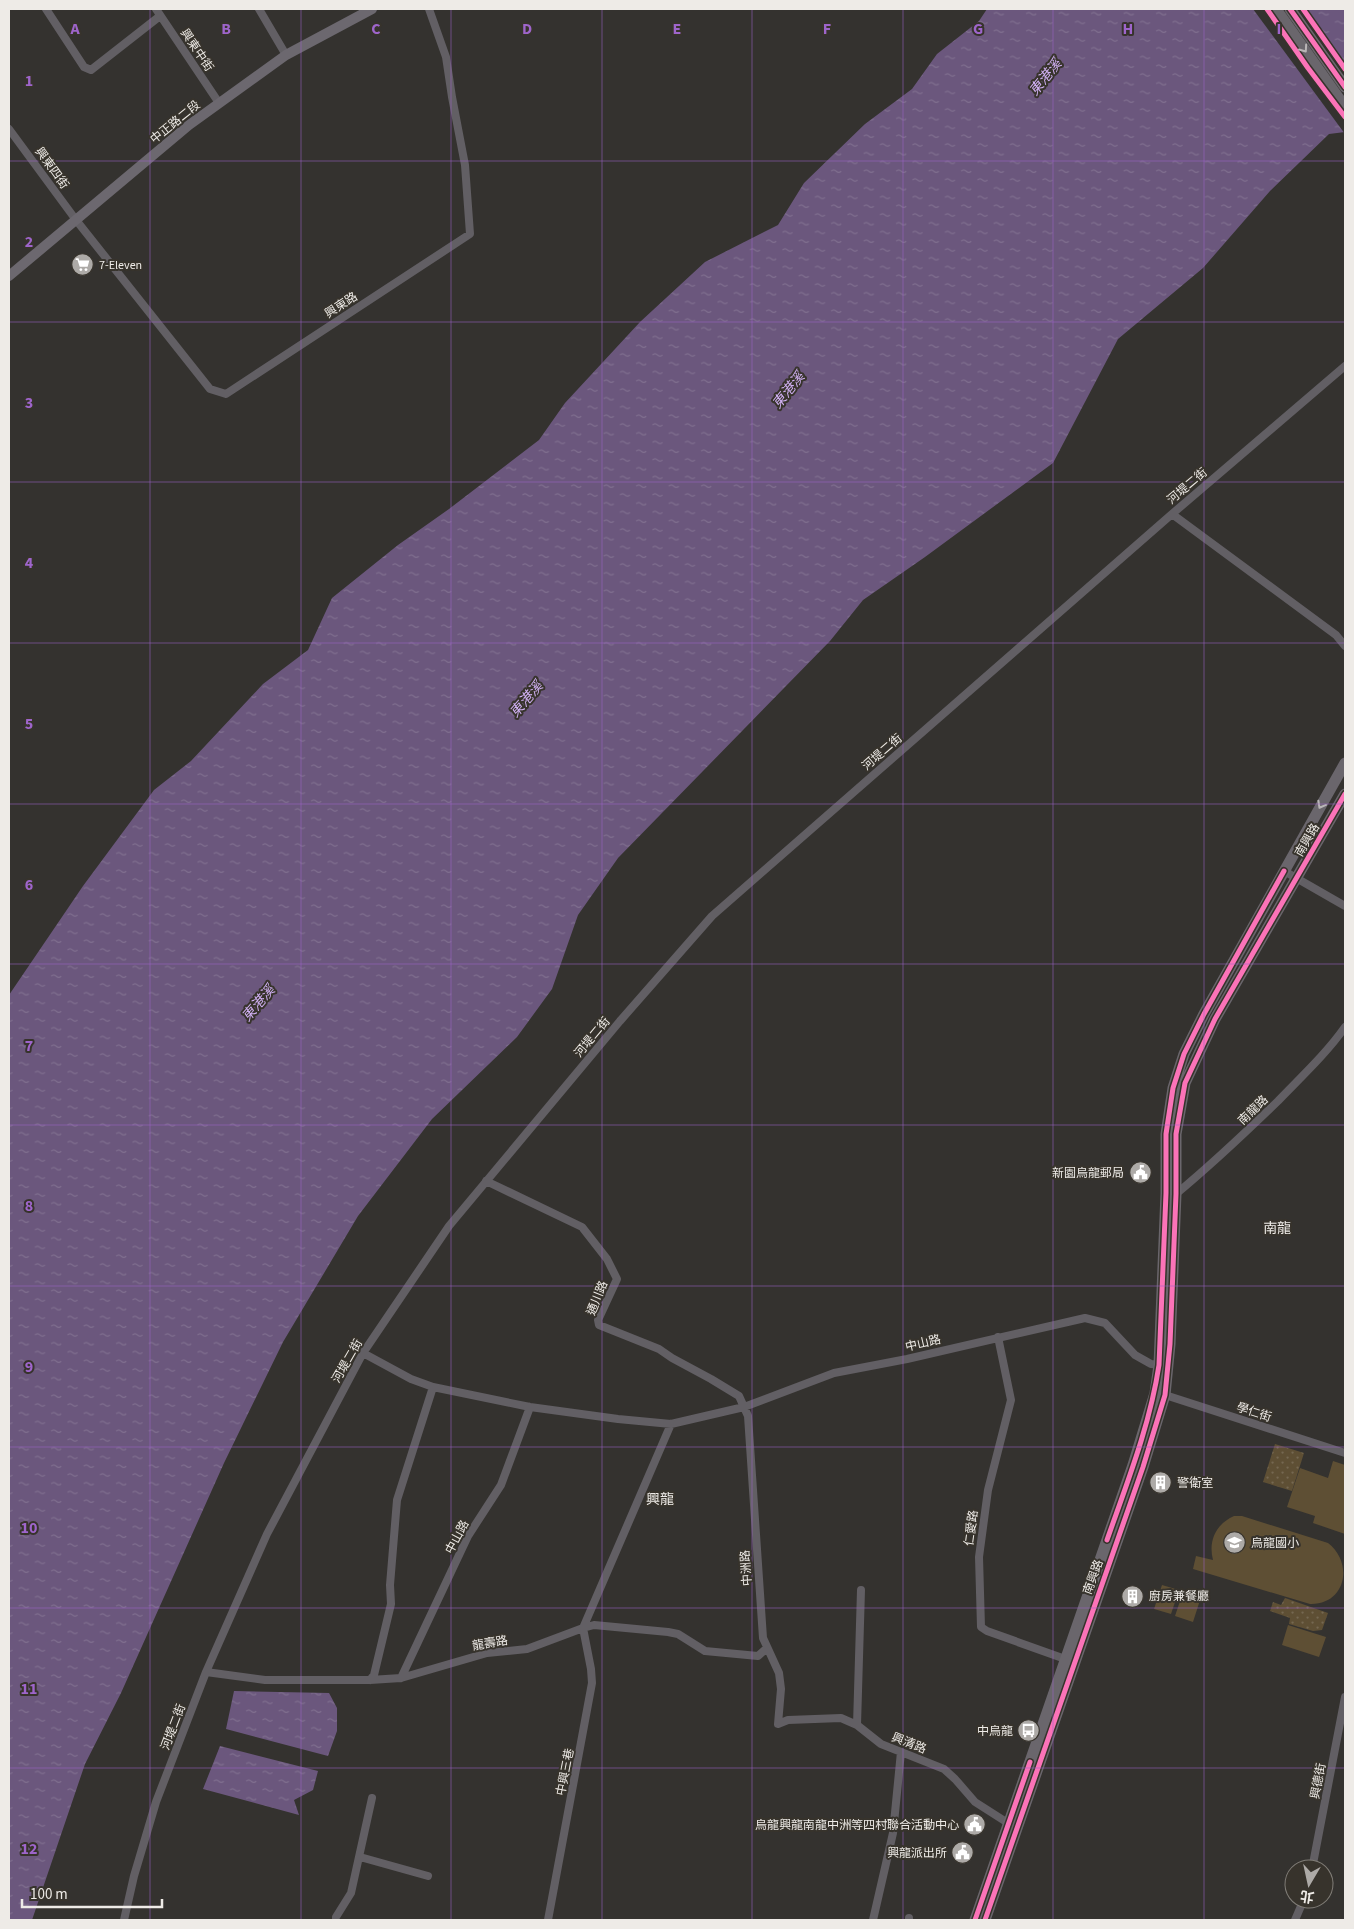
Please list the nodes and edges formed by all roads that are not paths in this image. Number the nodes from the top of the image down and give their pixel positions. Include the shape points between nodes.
1 (46, 9) edge
2 (258, 9) edge
3 (372, 9) edge
4 (429, 9) edge
5 (1276, 9) edge
6 (1290, 9) edge
7 (158, 12) edge
8 (286, 55) junction
9 (1345, 87) edge
10 (219, 103) junction
11 (1345, 107) edge
12 (9, 128) edge
13 (76, 220) junction
14 (9, 276) edge
15 (1345, 366) edge
16 (1172, 514) junction
17 (1345, 646) edge
18 (1345, 763) edge
19 (1345, 794) edge
20 (1284, 871) junction
21 (1296, 878) junction
22 (1345, 906) edge
23 (1345, 1027) edge
24 (486, 1181) junction
25 (1171, 1194) junction
26 (998, 1337) junction
27 (363, 1353) junction
28 (1164, 1365) junction
29 (433, 1386) junction
30 (1160, 1394) junction
31 (530, 1406) junction
32 (744, 1407) junction
33 (671, 1424) junction
34 (1345, 1454) edge
35 (861, 1590) dead end
36 (583, 1628) junction
37 (767, 1648) junction
38 (1070, 1661) junction
39 (206, 1672) junction
40 (402, 1678) junction
41 (370, 1680) junction
42 (1345, 1697) edge
43 (778, 1724) joint
44 (857, 1725) junction
45 (901, 1752) junction
46 (372, 1798) dead end
47 (1013, 1826) junction
48 (360, 1857) junction
49 (1314, 1859) edge
50 (428, 1876) dead end
51 (124, 1920) edge
52 (336, 1920) edge
53 (548, 1920) edge
54 (873, 1920) edge
55 (975, 1920) edge
56 (985, 1920) edge

1 - 7 street via 84,67 92,70
2 - 8 street
3 - 8 main road, 中正路二段
4 - 13 street, 興東路 via 446,57 465,165 470,234 226,394 210,389
5 -> 11 main road
6 - 9 main road
7 - 10 street, 興東中街
8 - 10 main road, 中正路二段
10 - 13 main road, 中正路二段
12 - 13 street, 興東四街
13 - 14 main road, 中正路二段
15 - 16 street, 河堤二街
16 - 17 street via 1336,635
16 - 24 street, 河堤二街 via 712,916
18 -> 20 main road, 南興路
19 - 21 main road, 南興路
20 - 21 street
20 - 25 main road, 南興路 via 1184,1054 1173,1088 1166,1134
21 - 22 street
21 - 25 main road, 南興路 via 1215,1019 1185,1083 1176,1134
23 - 25 street, 南龍路 via 1313,1066 1260,1118 1204,1170
24 - 27 street, 河堤二街 via 449,1226
24 - 32 street, 通川路 via 582,1227 596,1244 617,1279 598,1320 599,1325 659,1349 739,1396
25 - 28 main road, 南興路
26 - 28 street, 中山路 via 1085,1318 1105,1322 1136,1355 1151,1364
26 - 32 street, 中山路 via 834,1373
26 - 38 street, 仁愛路 via 1011,1400 988,1490 979,1557 982,1627
27 - 29 street, 中山路 via 411,1379
27 - 39 street, 河堤二街 via 267,1534
28 - 30 main road, 南興路
29 - 31 street, 中山路
29 - 41 street via 397,1500 391,1604 374,1675
30 - 34 street, 學仁街
30 - 38 main road, 南興路
31 - 33 street, 中山路
31 - 40 street, 中山路 via 501,1485 468,1536
32 - 33 street, 中山路
32 - 37 street, 中洲路 via 748,1416 762,1638
33 - 36 street
35 - 44 street
36 - 37 street, 龍壽路 via 594,1625 668,1632 678,1634 705,1651 758,1656
36 - 40 street, 龍壽路 via 527,1649 487,1653
36 - 53 street, 中興三巷 via 592,1683
37 - 43 street, 中洲路 via 779,1673
38 - 47 main road, 南興路
39 - 41 street, 龍壽路 via 265,1680
39 - 51 street, 河堤二街 via 156,1802
40 - 41 street, 龍壽路
42 - 49 street, 興德街
43 - 44 street, 興清路 via 788,1720 841,1718
44 - 45 street, 興清路 via 881,1744
45 - 47 street, 興清路 via 944,1769 975,1802
45 - 54 street via 893,1834
46 - 48 street
47 - 55 main road, 南興路
47 - 56 main road, 南興路
48 - 50 street
48 - 52 street via 351,1893

